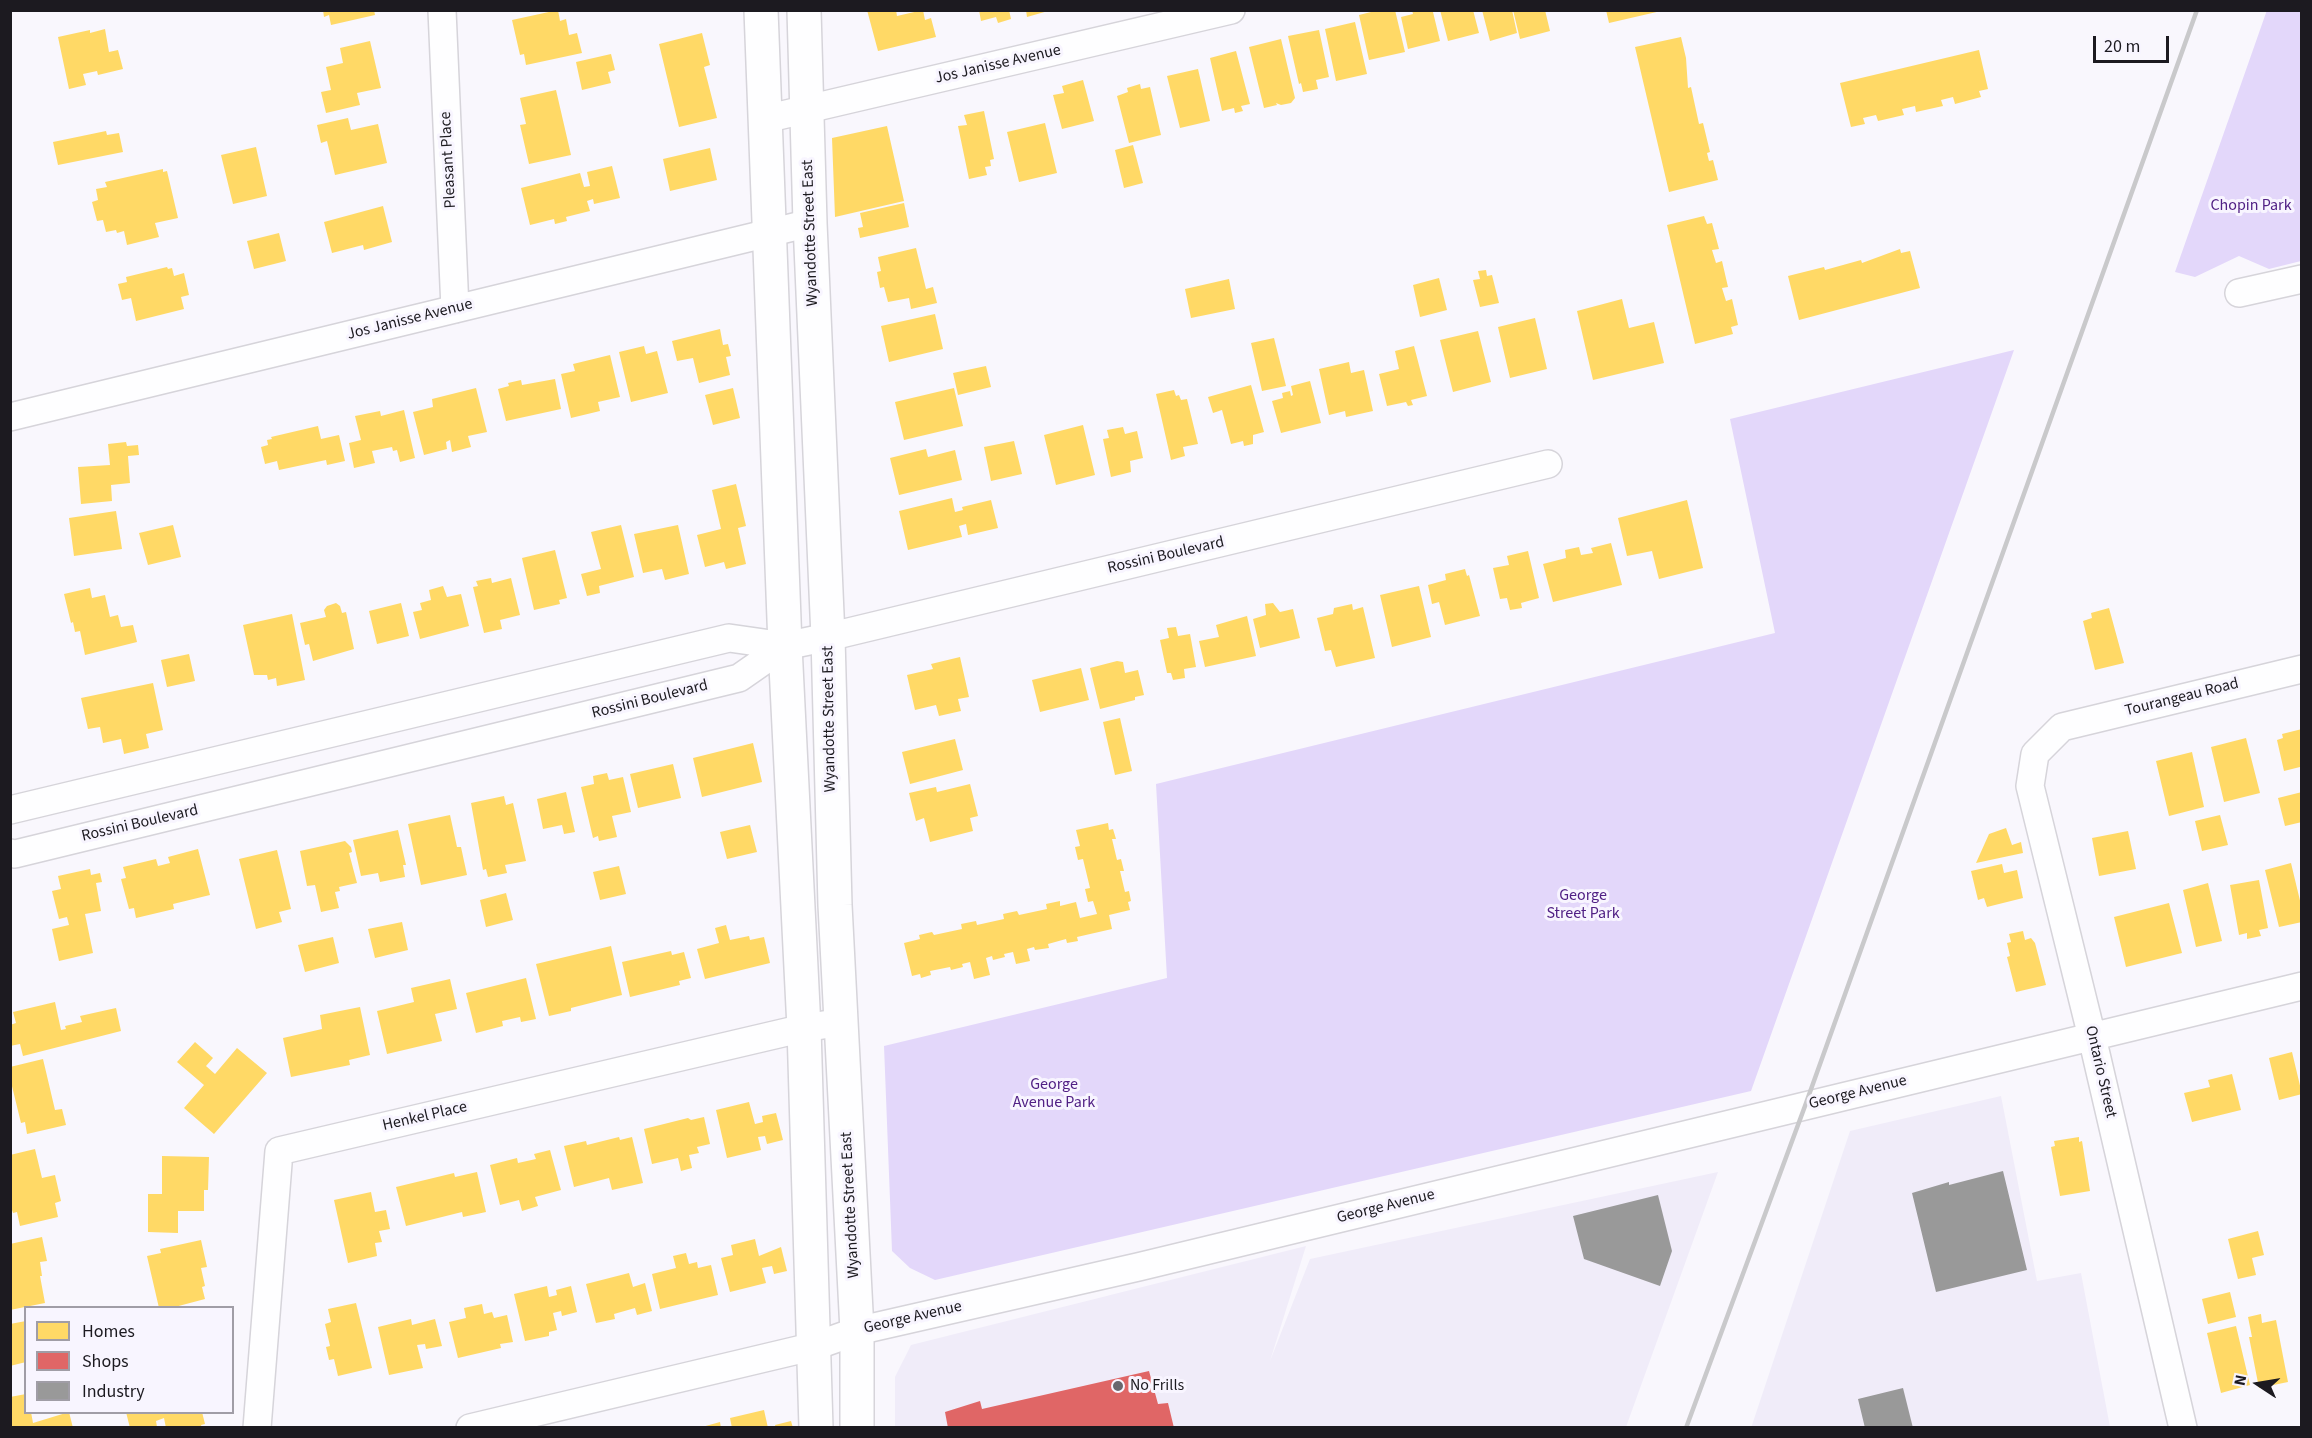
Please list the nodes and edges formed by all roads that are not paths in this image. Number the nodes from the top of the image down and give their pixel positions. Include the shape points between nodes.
1 (442, 10) edge
2 (761, 10) edge
3 (804, 10) edge
4 (1231, 10) edge
5 (808, 110) junction
6 (765, 119) junction
7 (810, 223) junction
8 (768, 231) junction
9 (2301, 279) edge
10 (2239, 293) dead end
11 (456, 309) junction
12 (10, 417) edge
13 (1548, 465) dead end
14 (828, 637) junction
15 (785, 646) junction
16 (2301, 669) edge
17 (497, 693) junction
18 (2062, 727) joint
19 (507, 735) junction
20 (259, 751) junction
21 (269, 793) junction
22 (10, 810) edge
23 (10, 853) edge
24 (2301, 986) edge
25 (842, 1022) junction
26 (804, 1028) junction
27 (2092, 1036) junction
28 (857, 1331) junction
29 (815, 1346) junction
30 (257, 1428) edge
31 (470, 1428) edge
32 (816, 1428) edge
33 (856, 1428) edge
34 (2183, 1428) edge

1 - 11 street, Pleasant Place
2 - 6 main road
3 - 5 main road, Wyandotte Street East
4 - 5 street, Jos Janisse Avenue
5 - 6 street, Jos Janisse Avenue
5 - 7 main road, Wyandotte Street East
6 - 8 main road
7 - 8 street, Jos Janisse Avenue
7 - 14 main road, Wyandotte Street East
8 - 11 street, Jos Janisse Avenue
8 - 15 main road
9 - 10 street
11 - 12 street, Jos Janisse Avenue
13 - 14 street, Rossini Boulevard
14 - 15 street, Rossini Boulevard
14 - 25 main road, Wyandotte Street East
15 - 17 street, Rossini Boulevard via 729,638
15 - 19 street, Rossini Boulevard via 740,678
15 - 26 main road
16 - 18 street, Tourangeau Road
17 - 19 street
17 - 20 street, Rossini Boulevard
18 - 27 street, Ontario Street via 2035,754 2030,786
19 - 21 street, Rossini Boulevard
20 - 21 street
20 - 22 street, Rossini Boulevard
21 - 23 street, Rossini Boulevard
24 - 27 street, George Avenue
25 - 26 street, Henkel Place
25 - 28 main road, Wyandotte Street East
26 - 29 main road
26 - 30 street, Henkel Place via 279,1151
27 - 28 street, George Avenue
27 - 34 street, Ontario Street
28 - 29 street, George Avenue
28 - 33 main road, Wyandotte Street East
29 - 31 street, George Avenue
29 - 32 main road

